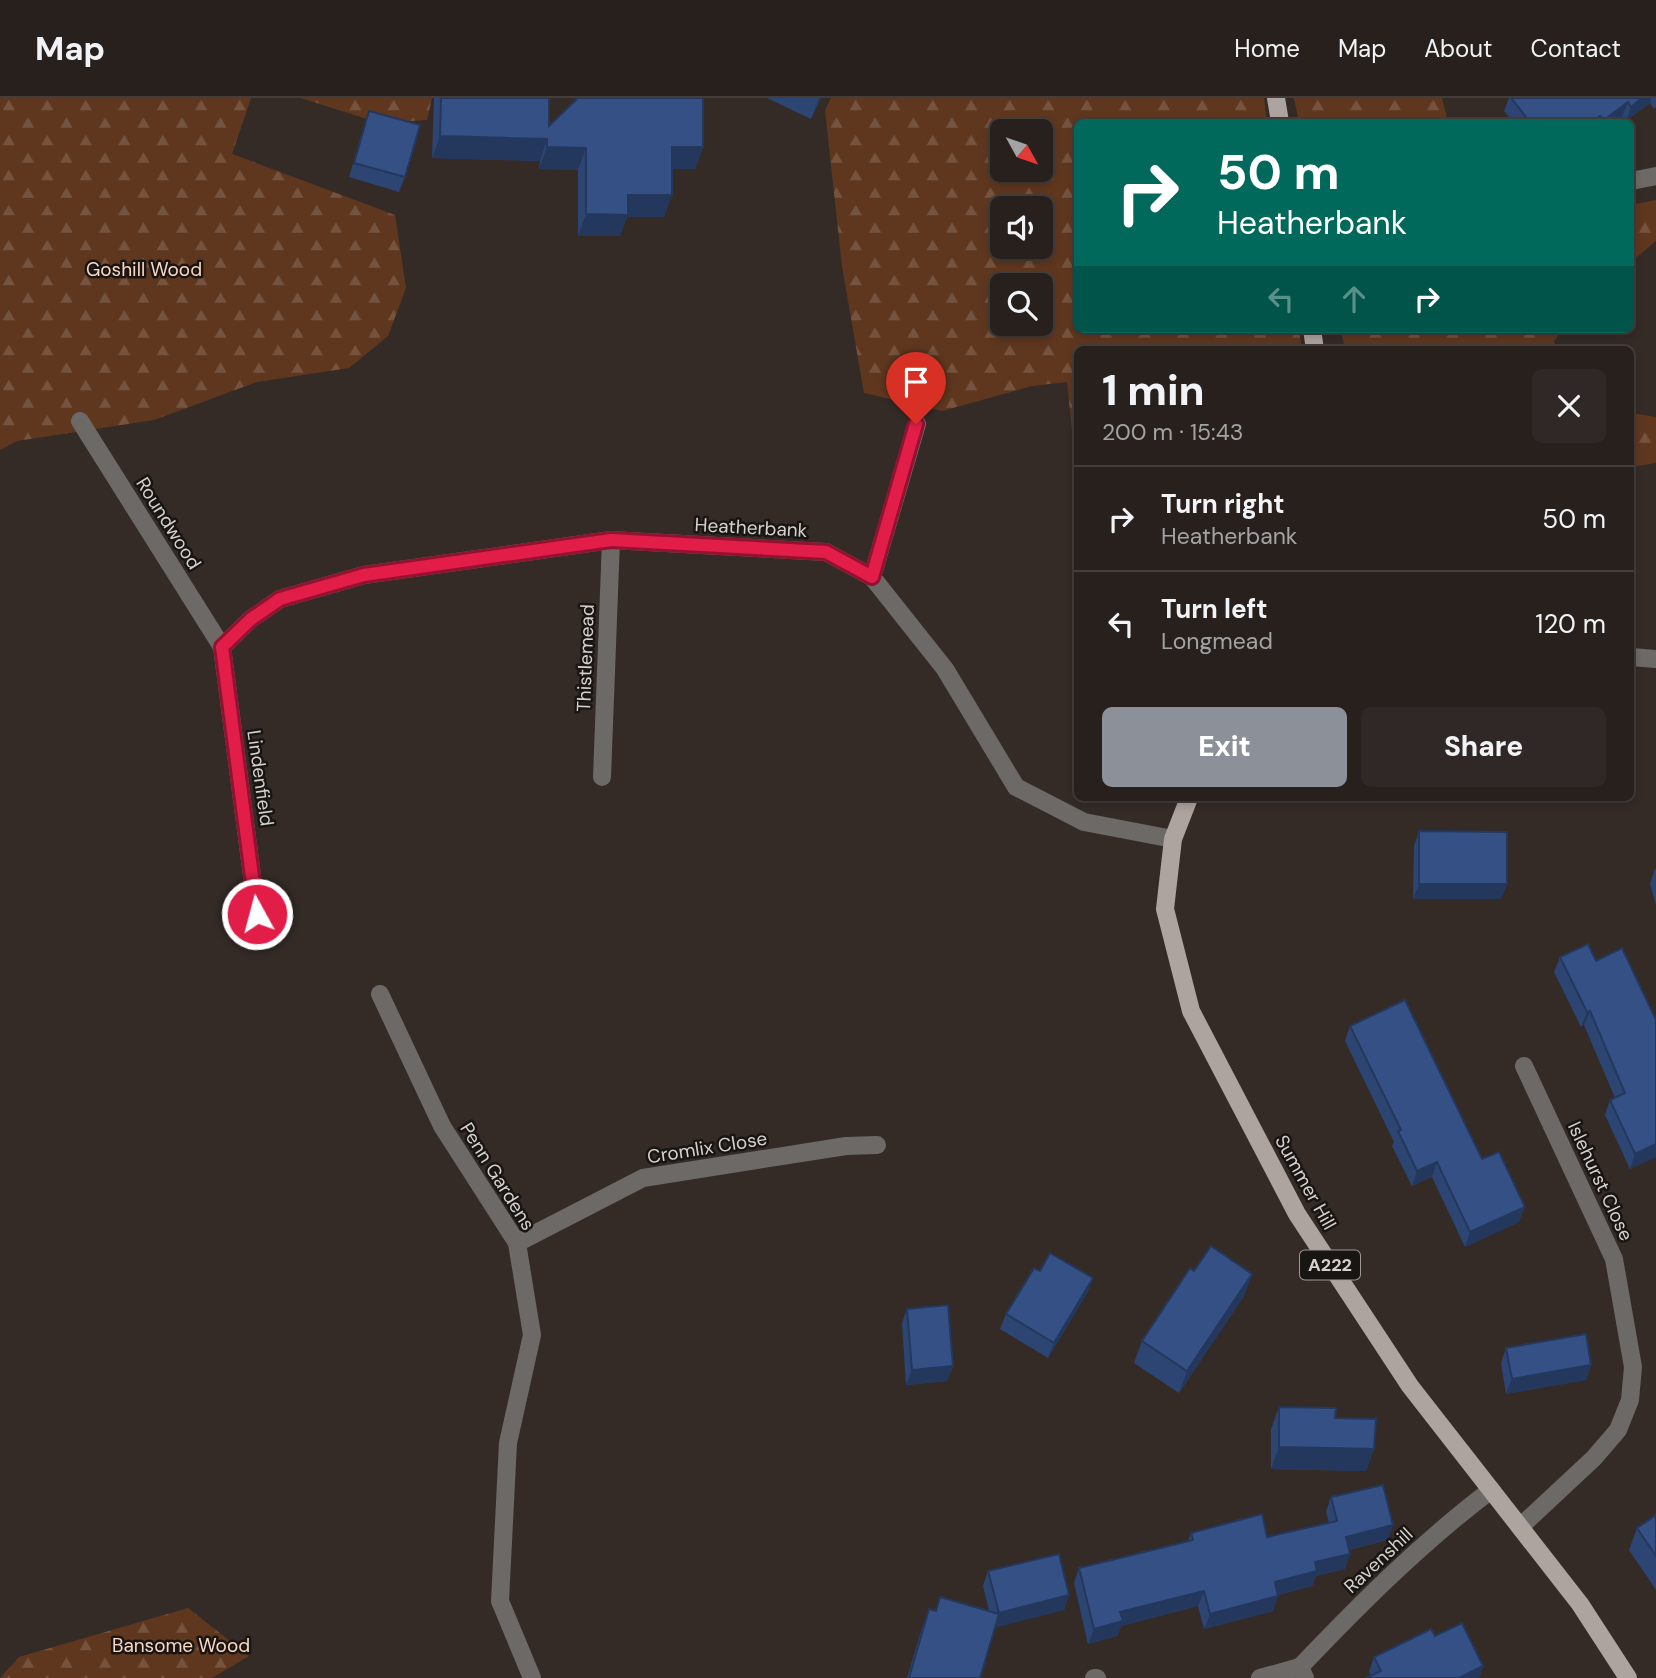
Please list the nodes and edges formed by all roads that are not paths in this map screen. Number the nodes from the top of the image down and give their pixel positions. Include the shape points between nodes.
1 (1276, 98) edge
2 (1280, 119) edge
3 (1656, 176) edge
4 (1634, 180) edge
5 (80, 421) dead end
6 (916, 424) dead end
7 (611, 540) junction
8 (872, 577) junction
9 (222, 647) junction
10 (1634, 657) edge
11 (1656, 659) edge
12 (602, 777) dead end
13 (1188, 801) edge
14 (1173, 839) junction
15 (257, 914) dead end
16 (380, 994) dead end
17 (1524, 1066) dead end
18 (877, 1145) dead end
19 (517, 1242) junction
20 (1491, 1490) junction
21 (1520, 1527) junction
22 (1302, 1672) edge
23 (532, 1678) edge
24 (1260, 1678) edge
25 (1629, 1678) edge

1 - 2 main road
3 - 4 street
5 - 9 street, Roundwood
6 - 8 street
7 - 8 street, Heatherbank via 826,552
7 - 9 street, Heatherbank via 364,575 280,599
7 - 12 street, Thistlemead
8 - 14 street, Heatherbank via 945,669 1016,787 1084,822
9 - 15 street, Lindenfield
10 - 11 street
13 - 14 main road, Summer Hill / A222
14 - 20 main road, Summer Hill / A222 via 1165,909 1191,1011 1297,1214 1409,1386
16 - 19 street, Penn Gardens via 442,1126
17 - 21 street, Islehurst Close via 1614,1259 1633,1367 1630,1400 1618,1430
18 - 19 street, Cromlix Close via 643,1178
19 - 23 street, Penn Gardens via 532,1335 508,1443 500,1601
20 - 21 main road, Summer Hill / A222
20 - 22 street, Ravenshill via 1446,1524 1348,1617
21 - 25 main road, Summer Hill / A222 via 1580,1604
22 - 24 street, Ravenshill

